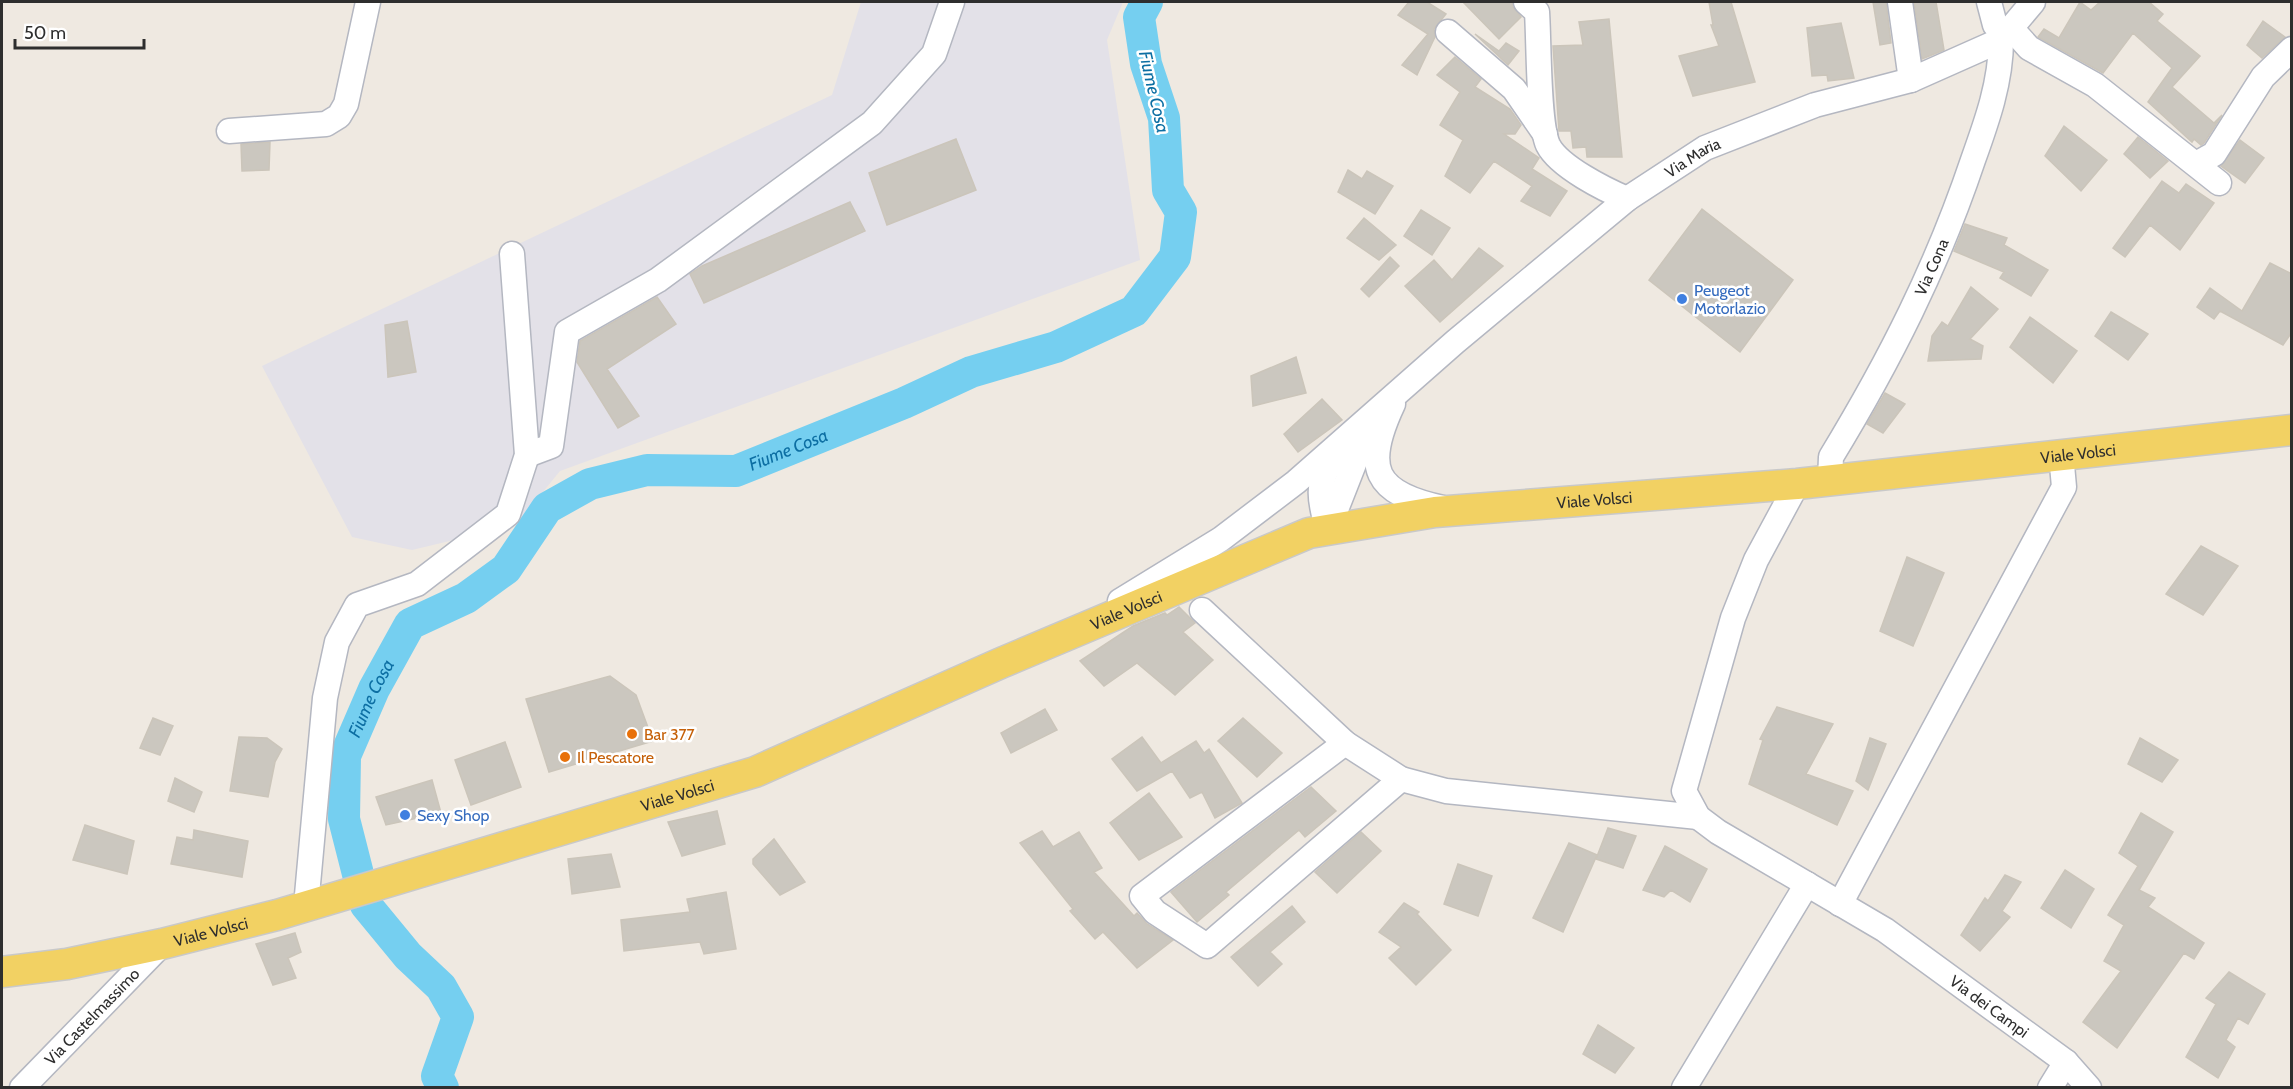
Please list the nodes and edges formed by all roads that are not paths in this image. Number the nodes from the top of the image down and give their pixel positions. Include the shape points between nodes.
1 (368, 2) edge
2 (952, 2) edge
3 (1526, 2) edge
4 (1900, 2) edge
5 (1989, 2) edge
6 (2033, 2) edge
7 (1448, 32) dead end
8 (2006, 34) junction
9 (2292, 49) edge
10 (1911, 80) junction
11 (229, 131) dead end
12 (1546, 135) junction
13 (2196, 165) junction
14 (2219, 183) dead end
15 (1627, 199) junction
16 (512, 254) dead end
17 (1396, 397) junction
18 (2292, 430) edge
19 (1352, 434) junction
20 (2061, 454) junction
21 (527, 455) junction
22 (1830, 480) junction
23 (1797, 484) junction
24 (1453, 510) junction
25 (1328, 530) junction
26 (1202, 610) dead end
27 (1072, 633) junction
28 (1345, 743) junction
29 (1401, 779) junction
30 (1698, 817) junction
31 (1807, 885) junction
32 (1840, 904) junction
33 (306, 906) junction
34 (162, 944) junction
35 (2, 972) edge
36 (2066, 1062) junction
37 (22, 1088) edge
38 (1684, 1088) edge
39 (2050, 1088) edge
40 (2089, 1088) edge

1 - 11 street via 346,104 339,116 326,124
2 - 21 street via 934,54 872,123 658,280 567,332 551,446
3 - 12 street via 1537,12
4 - 10 street
5 - 8 street via 1995,25
6 - 8 street, Via Maria
7 - 12 street via 1514,89
8 - 10 street, Via Maria
8 - 13 street via 2095,85
8 - 22 street, Via Cona via 1986,122 1940,253 1900,335 1831,457
9 - 13 street via 2263,77 2214,154
10 - 15 street, Via Maria via 1815,105 1706,148
12 - 15 street via 1549,146 1571,168 1597,187
13 - 14 street
15 - 17 street, Via Maria via 1455,342
16 - 21 street
17 - 19 street
17 - 24 street via 1377,445 1376,462 1381,477 1401,496
17 - 25 street via 1359,451
18 - 20 main road, Viale Volsci
19 - 25 street via 1322,479 1319,500
19 - 27 street via 1221,539
20 - 22 main road, Viale Volsci
20 - 32 street via 2064,487
21 - 33 street via 508,514 417,584 357,604 337,642 325,698
22 - 23 main road, Viale Volsci
23 - 24 main road, Viale Volsci
23 - 30 street via 1756,560 1733,618 1684,791
24 - 25 main road, Viale Volsci
25 - 27 main road, Viale Volsci via 1309,533
26 - 28 street
27 - 33 main road, Viale Volsci via 755,772
28 - 29 street
28 - 29 street via 1142,896 1155,912 1207,946
29 - 30 street via 1446,791
30 - 31 street, Via dei Campi
31 - 32 street, Via dei Campi
31 - 38 street
32 - 36 street, Via dei Campi via 1884,930
33 - 34 main road, Viale Volsci
34 - 35 main road, Viale Volsci via 67,964
34 - 37 street, Via Castelmassimo
36 - 39 street
36 - 40 street, Via dei Campi

